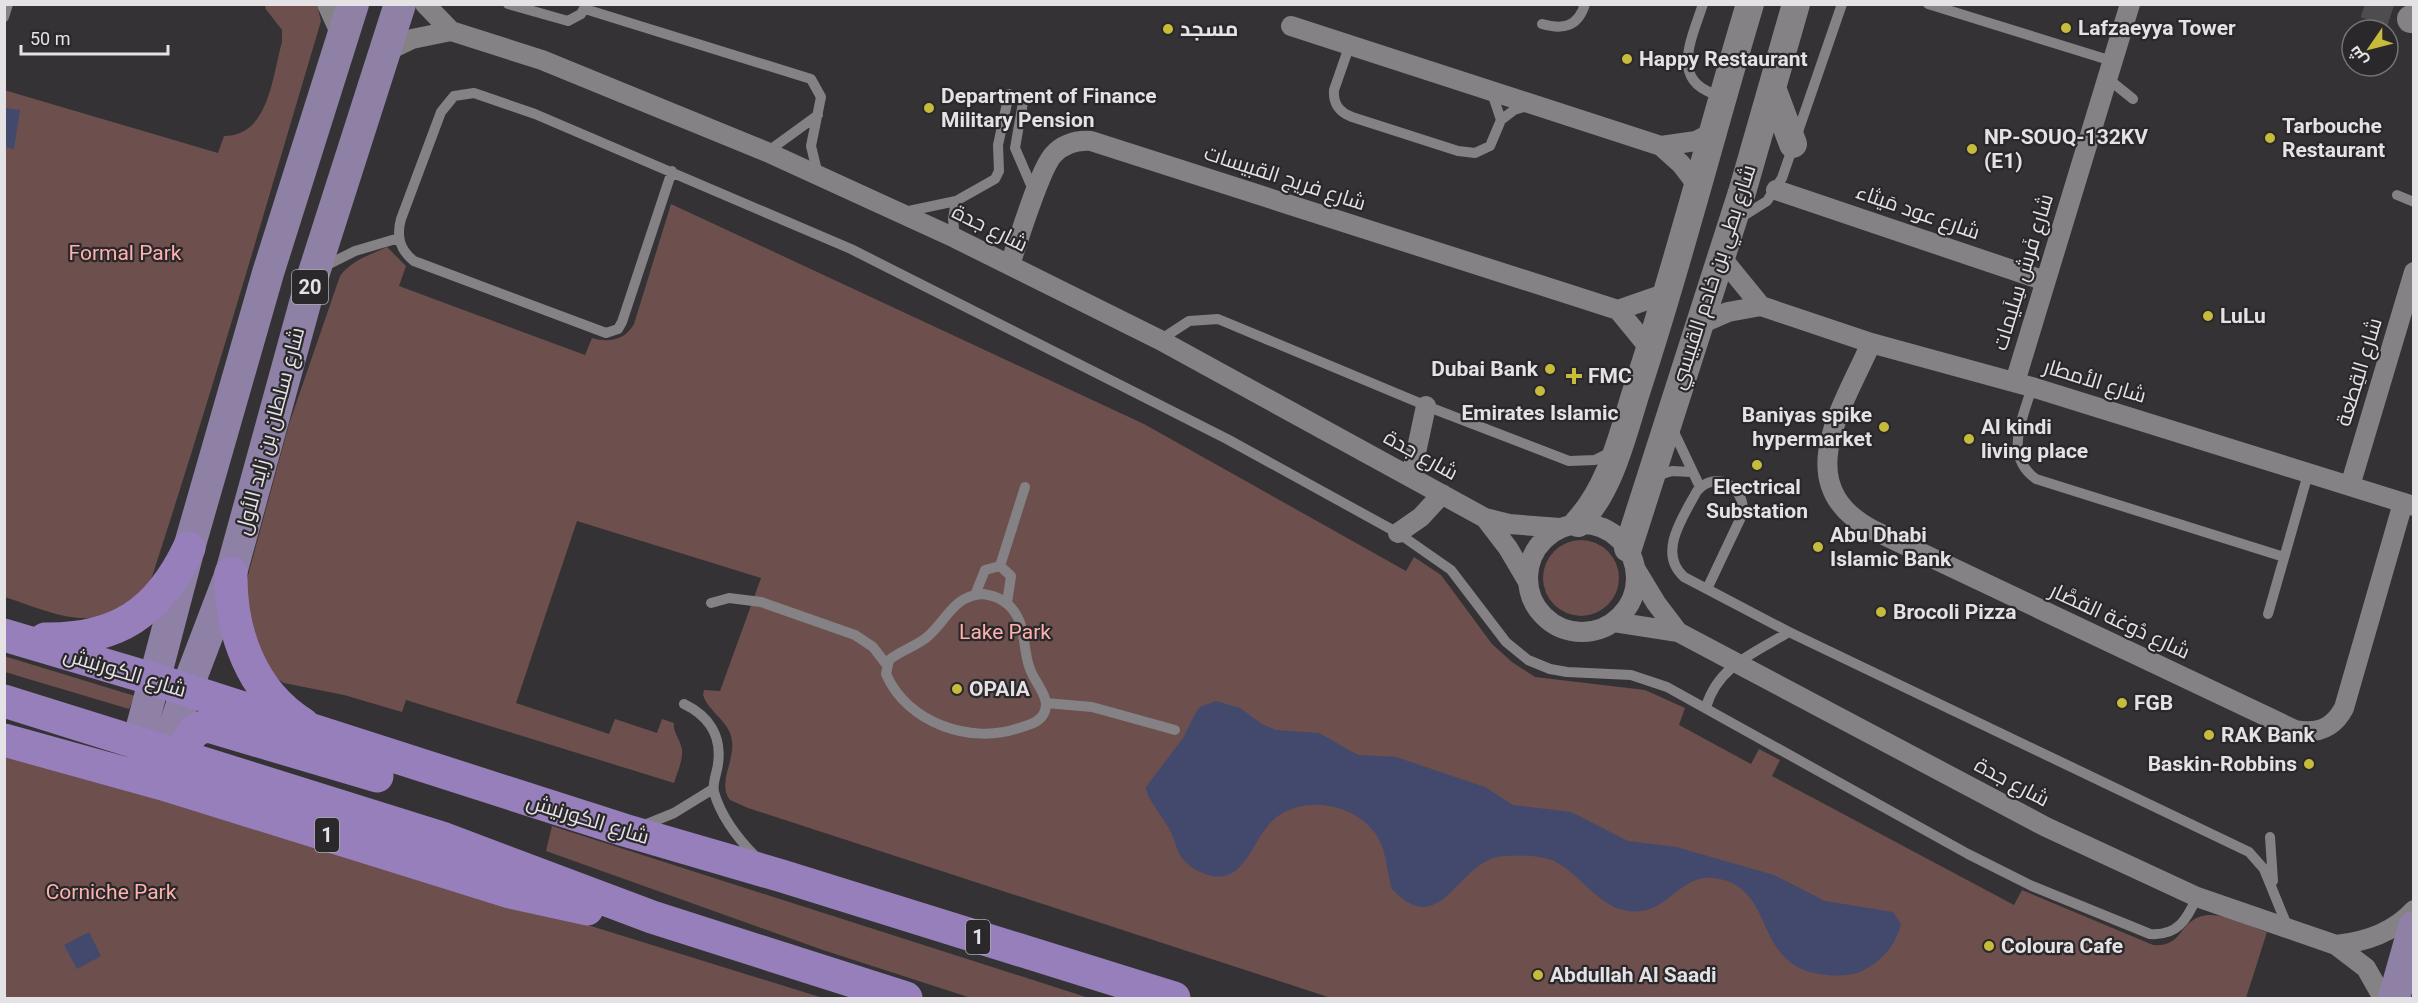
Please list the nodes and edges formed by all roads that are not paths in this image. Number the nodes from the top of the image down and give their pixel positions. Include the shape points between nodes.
1 (8, 4) edge
2 (327, 4) edge
3 (353, 4) edge
4 (400, 4) edge
5 (425, 4) edge
6 (508, 4) edge
7 (1585, 4) edge
8 (1703, 4) edge
9 (1750, 4) edge
10 (1796, 4) edge
11 (1816, 4) edge
12 (1842, 4) edge
13 (1928, 4) edge
14 (2130, 5) edge
15 (585, 6) edge
16 (4, 16) edge
17 (1542, 24) dead end
18 (1291, 26) dead end
19 (452, 31) junction
20 (342, 38) junction
21 (1784, 45) junction
22 (1350, 47) junction
23 (385, 52) junction
24 (2109, 70) junction
25 (1772, 88) junction
26 (1492, 93) junction
27 (1009, 94) dead end
28 (1722, 96) junction
29 (1024, 97) dead end
30 (2133, 99) dead end
31 (1530, 105) junction
32 (818, 115) junction
33 (1501, 120) junction
34 (1712, 133) junction
35 (1793, 144) junction
36 (1661, 146) junction
37 (767, 152) junction
38 (672, 171) junction
39 (819, 177) junction
40 (1697, 186) junction
41 (1776, 190) junction
42 (1035, 195) junction
43 (2397, 195) dead end
44 (956, 201) junction
45 (2414, 202) edge
46 (899, 213) junction
47 (1731, 222) junction
48 (955, 237) junction
49 (399, 238) junction
50 (1721, 257) junction
51 (1010, 264) junction
52 (315, 272) junction
53 (2414, 272) edge
54 (2045, 280) junction
55 (1667, 294) junction
56 (1761, 306) junction
57 (1618, 310) junction
58 (1698, 325) junction
59 (1160, 340) junction
60 (1871, 343) junction
61 (1650, 349) junction
62 (2024, 384) junction
63 (1426, 406) junction
64 (1668, 417) junction
65 (1618, 446) junction
66 (1690, 472) junction
67 (2308, 474) junction
68 (1411, 476) junction
69 (1649, 480) junction
70 (2350, 486) junction
71 (1700, 487) junction
72 (1025, 488) dead end
73 (1442, 494) junction
74 (2408, 504) edge
75 (1485, 518) junction
76 (1569, 526) junction
77 (1398, 533) junction
78 (189, 548) junction
79 (2284, 557) junction
80 (1632, 559) junction
81 (1000, 566) junction
82 (231, 573) junction
83 (1528, 582) junction
84 (1707, 589) junction
85 (975, 595) junction
86 (711, 603) dead end
87 (1006, 603) junction
88 (2268, 614) dead end
89 (1614, 622) junction
90 (1678, 632) junction
91 (1789, 632) junction
92 (11, 637) edge
93 (1734, 663) junction
94 (886, 664) junction
95 (171, 686) junction
96 (4, 701) edge
97 (1046, 703) junction
98 (684, 704) dead end
99 (1706, 707) junction
100 (1175, 730) dead end
101 (320, 735) junction
102 (4, 740) edge
103 (163, 751) junction
104 (469, 782) junction
105 (713, 789) junction
106 (624, 830) junction
107 (2270, 837) dead end
108 (782, 876) junction
109 (2274, 890) junction
110 (2197, 897) junction
111 (2414, 910) edge
112 (652, 917) junction
113 (2414, 927) edge
114 (2289, 930) junction
115 (2336, 945) junction
116 (906, 999) edge
117 (1174, 999) edge
118 (2383, 999) edge
119 (2394, 999) edge

1 - 16 lane
2 - 20 street
3 - 20 main road, شارع سلطان بن زايد الأول / 20
4 - 23 main road, شارع سلطان بن زايد الأول / 20
5 - 19 street, شارع جدة
6 - 15 lane via 568,21
7 - 17 lane via 1570,26
8 - 28 lane via 1688,51 1688,70 1700,88
9 - 28 street, شارع بطي بن خادم القبيسي
10 - 21 street, شارع بطي بن خادم القبيسي
11 - 21 street via 1804,28
12 - 35 lane
13 - 24 lane
14 - 24 street, شارع فَرش سِلَيمات
15 - 32 lane via 805,75 820,90
18 - 22 street
19 - 23 street, شارع جدة via 412,39
19 - 37 street, شارع جدة via 542,60
20 - 78 main road, شارع سلطان بن زايد الأول / 20 via 268,273
21 - 25 street, شارع بطي بن خادم القبيسي
22 - 26 street
22 - 33 lane via 1334,90 1336,104 1345,114 1466,153 1490,146
23 - 52 main road, شارع سلطان بن زايد الأول / 20
24 - 30 lane
24 - 54 street, شارع فَرش سِلَيمات
25 - 35 street
25 - 47 street, شارع بطي بن خادم القبيسي
26 - 31 street
26 - 33 lane
27 - 44 lane via 999,141 998,175
28 - 34 street, شارع بطي بن خادم القبيسي
29 - 42 lane via 1015,148
31 - 33 lane
31 - 36 street
32 - 37 lane
32 - 39 lane via 812,146
34 - 36 street via 1687,143
34 - 40 street, شارع بطي بن خادم القبيسي
35 - 41 lane
36 - 40 street via 1682,164
37 - 39 street, شارع جدة
38 - 49 lane via 535,114 474,93 460,93 448,100 441,112 401,219
38 - 49 lane via 622,322 613,332 591,329 414,261
38 - 77 lane via 851,249 975,310 1227,439
39 - 46 street, شارع جدة
40 - 55 street, شارع بطي بن خادم القبيسي
41 - 47 lane via 1757,210
41 - 54 street, شارع عود مَيثاء
42 - 51 street, شارع فريج القبيسات
42 - 57 street, شارع فريج القبيسات via 1053,154 1070,143 1091,141
43 - 45 lane
44 - 46 lane
44 - 48 lane
46 - 48 street, شارع جدة
47 - 50 street, شارع بطي بن خادم القبيسي
48 - 51 street, شارع جدة
49 - 52 lane via 355,251
50 - 56 street
50 - 58 street, شارع بطي بن خادم القبيسي
51 - 59 street, شارع جدة
52 - 82 main road, شارع سلطان بن زايد الأول / 20
53 - 70 street, شارع القِطعة
54 - 62 street, شارع فَرش سِلَيمات
55 - 57 street
55 - 61 street, شارع بطي بن خادم القبيسي
56 - 58 street, شارع الأمطار via 1728,312
56 - 60 street, شارع الأمطار
57 - 61 street
58 - 64 street, شارع بطي بن خادم القبيسي
59 - 63 lane via 1189,321 1218,319
59 - 68 street, شارع جدة
60 - 62 street, شارع الأمطار
60 - 74 street, شارع دُوغة القصَّار via 1827,445 1828,480 1844,510 1873,530 2295,730 2323,729 2344,708
61 - 65 street, شارع بطي بن خادم القبيسي
62 - 67 street, شارع الأمطار
62 - 79 lane via 2016,444 2020,464 2036,479
63 - 65 lane via 1569,461 1595,460
63 - 68 street
64 - 66 lane
64 - 69 street, شارع بطي بن خادم القبيسي
65 - 76 street, شارع بطي بن خادم القبيسي via 1600,494
66 - 69 lane via 1665,472
66 - 71 lane
67 - 70 street, شارع الأمطار
67 - 79 lane
68 - 73 street, شارع جدة
69 - 80 street, شارع بطي بن خادم القبيسي
70 - 74 street, شارع الأمطار
71 - 84 lane via 1671,555 1677,571
71 - 84 lane via 1711,482 1728,483 1736,488 1744,504 1740,521
72 - 81 lane
73 - 75 street, شارع جدة
73 - 77 street via 1421,518
75 - 76 street, شارع جدة via 1509,524
75 - 83 street, شارع جدة via 1509,548
76 - 80 street via 1593,524 1606,529
76 - 83 street via 1546,537 1536,549 1529,565
77 - 99 lane via 1452,570 1506,642 1528,660 1567,672 1631,675 1667,687
78 - 92 highway via 158,599 135,618 80,639
78 - 95 main road, شارع سلطان بن زايد الأول / 20
79 - 88 lane
80 - 89 street via 1636,585 1633,599
80 - 90 street, شارع جدة via 1656,603
81 - 85 lane via 985,570
81 - 87 lane via 1011,576
82 - 95 main road, شارع سلطان بن زايد الأول / 20
82 - 101 highway via 234,621 251,667 280,706
83 - 89 street via 1538,609 1560,628 1588,633
84 - 91 lane
85 - 87 lane via 992,596
85 - 94 lane via 960,600 926,638
86 - 94 lane via 729,598 761,602 855,635 873,647
87 - 97 lane via 1020,624 1027,662
89 - 90 street, شارع جدة
90 - 93 street, شارع جدة
91 - 93 lane
91 - 109 lane via 2240,847 2258,860
92 - 95 highway, شارع الكورنيش / 1
93 - 99 lane via 1713,688
93 - 110 street, شارع جدة via 2046,827
94 - 97 lane via 885,674 900,696 924,717 953,729 984,734 1015,729 1040,719
95 - 101 highway, شارع الكورنيش / 1
95 - 103 main road, شارع سلطان بن زايد الأول / 20
96 - 103 highway, 1
97 - 100 lane via 1092,707
98 - 105 lane via 702,715 717,737
99 - 110 lane via 1968,854 2032,886 2142,931 2159,935 2175,930 2188,918
101 - 104 highway, شارع الكورنيش / 1
102 - 112 highway, 1 via 163,784 510,892 575,907
103 - 104 highway via 200,727 208,726 415,788 437,789
103 - 112 highway, 1 via 442,838
104 - 106 highway, شارع الكورنيش / 1
105 - 106 lane via 674,813
105 - 108 lane via 730,827 745,846
106 - 108 highway, شارع الكورنيش / 1
107 - 109 lane
108 - 117 highway, شارع الكورنيش / 1
109 - 114 lane
110 - 114 street, شارع جدة
111 - 115 street, شارع جدة via 2383,933
112 - 116 highway, 1
113 - 119 main road
114 - 115 street, شارع جدة
115 - 118 street, شارع جدة via 2366,968

